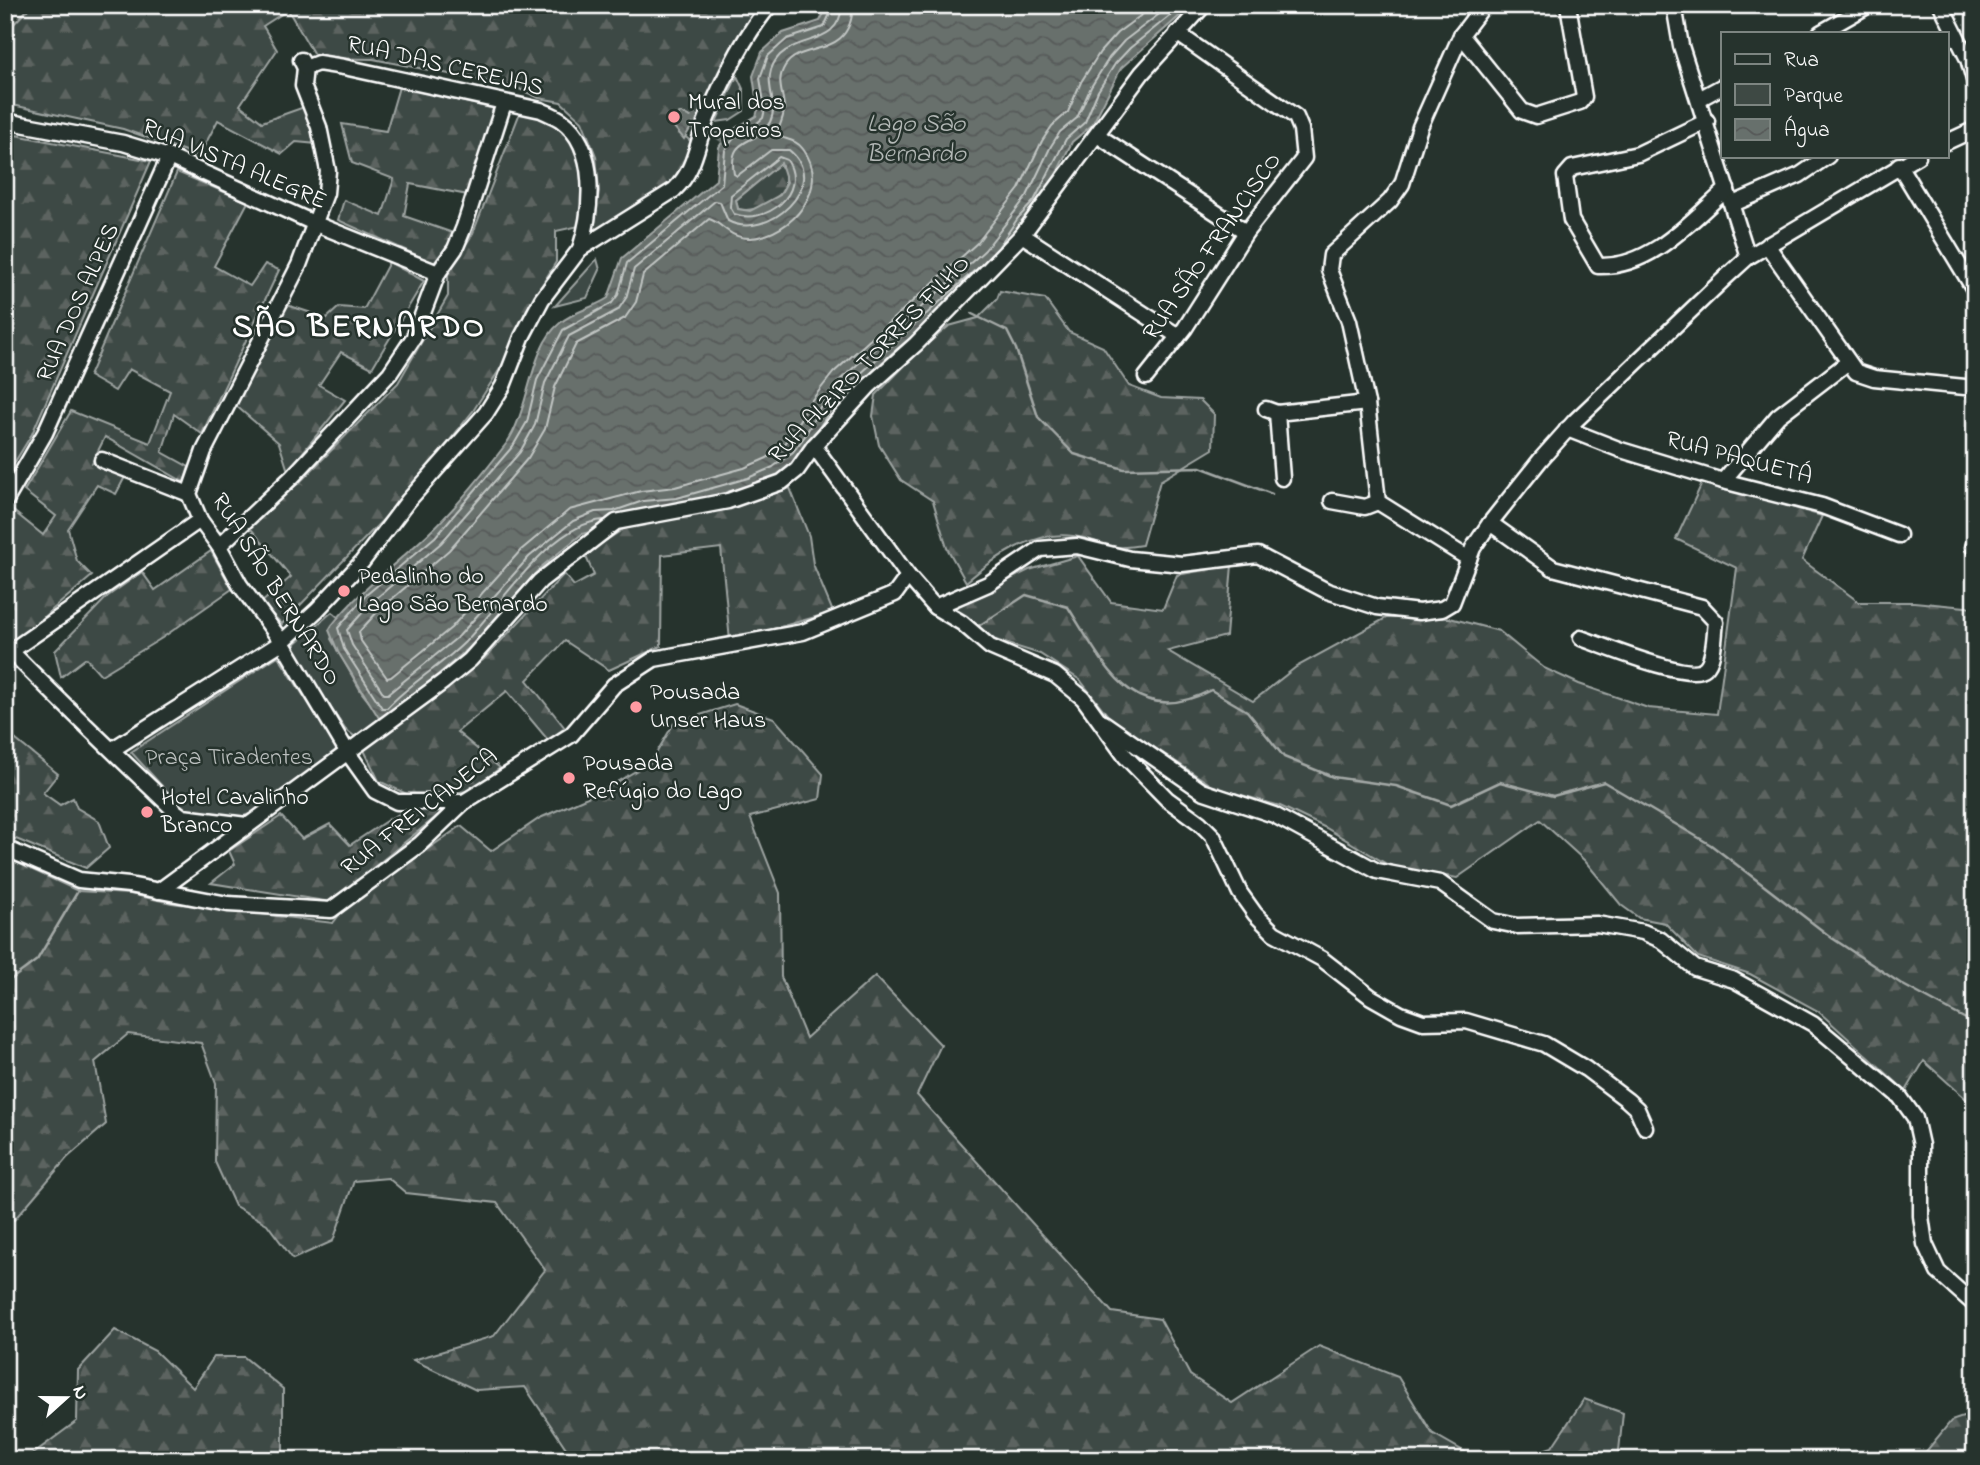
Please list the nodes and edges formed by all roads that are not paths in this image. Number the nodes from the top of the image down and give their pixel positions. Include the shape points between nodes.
1 (770, 5) edge
2 (1204, 5) edge
3 (1484, 5) edge
4 (1568, 5) edge
5 (1674, 5) edge
6 (1869, 5) edge
7 (1941, 5) edge
8 (1822, 32) edge
9 (1177, 33) junction
10 (1461, 36) junction
11 (303, 64) joint
12 (1975, 83) edge
13 (1721, 87) edge
14 (1699, 99) junction
15 (504, 103) junction
16 (5, 121) edge
17 (1707, 121) junction
18 (1975, 129) edge
19 (1097, 135) junction
20 (1948, 142) edge
21 (169, 157) junction
22 (1825, 158) edge
23 (1914, 158) edge
24 (1899, 165) junction
25 (1727, 190) junction
26 (1733, 205) junction
27 (316, 224) junction
28 (1246, 232) junction
29 (1023, 235) junction
30 (1768, 245) junction
31 (580, 249) junction
32 (1748, 257) junction
33 (438, 272) junction
34 (1975, 291) edge
35 (1178, 336) junction
36 (1847, 363) junction
37 (1146, 377) dead end
38 (1975, 388) edge
39 (1367, 403) junction
40 (1567, 429) junction
41 (814, 446) junction
42 (102, 460) dead end
43 (1282, 478) dead end
44 (1723, 481) junction
45 (189, 494) junction
46 (1332, 501) dead end
47 (5, 502) edge
48 (1378, 502) junction
49 (200, 520) junction
50 (1490, 523) junction
51 (1899, 535) dead end
52 (219, 546) junction
53 (1469, 559) junction
54 (908, 576) junction
55 (935, 607) junction
56 (1581, 638) dead end
57 (282, 642) junction
58 (8, 648) edge
59 (1104, 723) junction
60 (113, 749) junction
61 (348, 753) junction
62 (464, 802) junction
63 (246, 825) junction
64 (5, 848) edge
65 (159, 891) junction
66 (1645, 1128) dead end
67 (1975, 1305) edge

1 - 31 street via 756,22 710,111 686,178
2 - 9 street, RUA ALZIRO TORRES FILHO
3 - 10 street
4 - 10 street via 1584,97 1536,116 1522,111
5 - 14 street via 1681,46
6 - 8 street
7 - 12 street
9 - 19 street, RUA ALZIRO TORRES FILHO
9 - 28 street, RUA SÃO FRANCISCO via 1296,117 1301,130 1304,158
10 - 39 street via 1420,127 1402,184 1390,201 1331,255 1329,270 1349,321
11 - 15 street, RUA DAS CEREJAS via 332,65
11 - 27 street, RUA SÃO BERNARDO via 303,86 319,127 328,171
13 - 14 street
14 - 17 street
15 - 31 street, RUA DAS CEREJAS via 541,110 562,120 575,136 586,162 590,194
15 - 33 street via 464,227
16 - 21 street, RUA VISTA ALEGRE via 123,143
17 - 25 street
17 - 25 street via 1638,154 1572,168 1565,176 1571,220 1598,266 1612,266 1668,240
18 - 20 street
19 - 28 street
19 - 29 street, RUA ALZIRO TORRES FILHO
21 - 27 street, RUA VISTA ALEGRE
21 - 47 street, RUA DOS ALPES via 45,433
22 - 26 street via 1800,175
23 - 24 street
24 - 30 street
24 - 34 street
25 - 26 street
26 - 32 street
27 - 33 street, RUA VISTA ALEGRE
27 - 45 street, RUA SÃO BERNARDO via 204,451
28 - 35 street, RUA SÃO FRANCISCO
29 - 35 street
29 - 41 street, RUA ALZIRO TORRES FILHO
30 - 32 street
30 - 36 street
31 - 57 street via 542,299 486,414 408,501 362,562
32 - 40 street
33 - 52 street via 414,337 390,373
35 - 37 street, RUA SÃO FRANCISCO
36 - 38 street via 1874,378
36 - 44 street via 1778,416
39 - 43 street via 1271,411
39 - 48 street
40 - 44 street, RUA PAQUETÁ
40 - 50 street
41 - 54 street
41 - 61 street, RUA ALZIRO TORRES FILHO via 782,482 728,501 631,518 607,528 540,581 470,660
42 - 45 street
44 - 51 street, RUA PAQUETÁ via 1822,506
45 - 49 street, RUA SÃO BERNARDO
46 - 48 street via 1365,508
48 - 53 street
49 - 52 street, RUA SÃO BERNARDO
49 - 58 street
50 - 53 street
50 - 56 street via 1553,568 1702,607 1716,622 1709,663 1695,673
52 - 57 street, RUA SÃO BERNARDO
53 - 55 street via 1452,603 1419,612 1377,607 1327,591 1258,555 1182,564 1130,559 1077,546 1040,549 988,584
54 - 55 street
54 - 62 street, RUA FREI CANECA via 895,594 803,632 654,659 614,685 571,735
55 - 59 street via 990,647 1055,675
57 - 60 street
57 - 61 street, RUA SÃO BERNARDO
58 - 60 street
59 - 66 street via 1133,765 1213,836 1240,893 1274,933 1322,959 1401,1014 1423,1022 1466,1021 1544,1044 1627,1100
59 - 67 street via 1202,791 1274,815 1377,872 1440,883 1493,921 1517,926 1597,924 1643,932 1668,944 1695,968 1734,980 1814,1024 1900,1097 1915,1118 1921,1144 1924,1244 1938,1272
60 - 63 street via 183,817
61 - 62 street, RUA SÃO BERNARDO via 375,791 397,802
61 - 63 street, RUA ALZIRO TORRES FILHO
62 - 65 street, RUA FREI CANECA via 419,845 331,911 228,904
63 - 65 street, RUA ALZIRO TORRES FILHO
64 - 65 street, RUA FREI CANECA via 79,880

